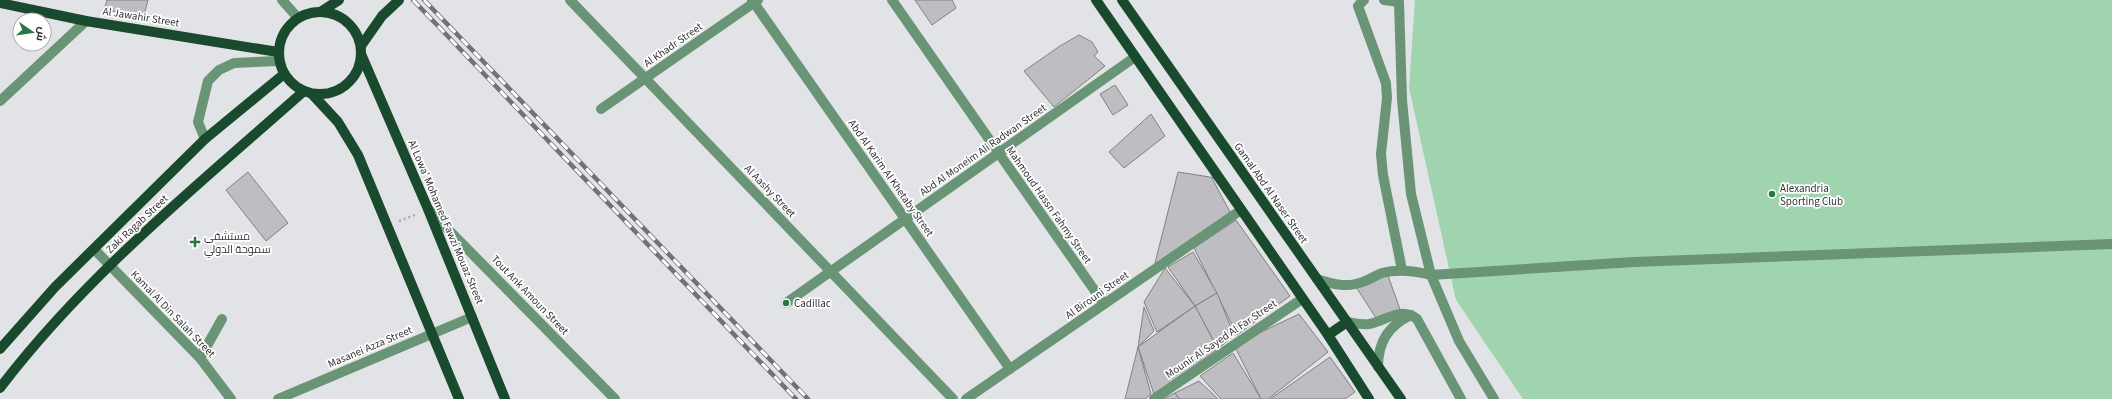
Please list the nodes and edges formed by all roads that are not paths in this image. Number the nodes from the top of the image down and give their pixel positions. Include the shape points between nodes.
1 (282, 0) edge
2 (339, 0) edge
3 (399, 0) edge
4 (570, 0) edge
5 (892, 0) edge
6 (1096, 0) edge
7 (1122, 0) edge
8 (1364, 0) edge
9 (1384, 0) edge
10 (755, 1) edge
11 (0, 3) edge
12 (322, 11) junction
13 (298, 18) junction
14 (86, 21) junction
15 (361, 50) junction
16 (279, 56) junction
17 (1135, 57) junction
18 (284, 74) junction
19 (645, 78) junction
20 (308, 93) junction
21 (0, 101) edge
22 (601, 109) dead end
23 (205, 139) junction
24 (999, 153) junction
25 (428, 209) junction
26 (1241, 210) junction
27 (905, 220) junction
28 (2112, 244) edge
29 (94, 249) junction
30 (110, 266) junction
31 (1402, 270) junction
32 (830, 272) junction
33 (1430, 275) junction
34 (1317, 279) junction
35 (1302, 299) junction
36 (786, 304) dead end
37 (1104, 304) junction
38 (1412, 315) junction
39 (472, 317) junction
40 (222, 319) dead end
41 (1347, 322) junction
42 (433, 333) junction
43 (1328, 335) junction
44 (0, 349) edge
45 (200, 358) junction
46 (1378, 367) junction
47 (1010, 369) junction
48 (0, 388) edge
49 (1365, 398) edge
50 (231, 399) edge
51 (278, 399) edge
52 (459, 399) edge
53 (505, 399) edge
54 (615, 399) edge
55 (952, 399) edge
56 (966, 399) edge
57 (1154, 399) edge
58 (1401, 399) edge
59 (1461, 399) edge
60 (1494, 399) edge

1 - 13 street
2 - 12 main road
3 - 15 main road via 371,30
4 - 19 street, Al Aashy Street
5 - 24 street, Mahmoud Hassn Fahmy Street
6 - 17 main road
7 - 34 main road, Gamal Abd Al Naser Street
8 - 31 street via 1358,6 1386,83 1388,98 1382,148 1383,175
9 - 33 street via 1399,2 1402,100 1411,194
10 - 19 street, Al Khadr Street
10 - 27 street, Abd Al Karim Al Khetaby Street
11 - 14 main road, Al Jawahir Street
12 - 13 main road
12 - 15 main road via 347,22 358,37
13 - 16 main road via 284,32
14 - 16 main road, Al Jawahir Street
14 - 21 street
15 - 20 main road via 357,72 346,85 330,94
15 - 25 main road, Al Lowa' Mohamed Fawzi Mouaz Street
16 - 18 main road
16 - 23 street via 234,63 219,70 208,81 198,122
17 - 24 street, Abd Al Moneim Ali Radwan Street
17 - 26 main road
18 - 20 main road via 296,87
18 - 23 main road, Zaki Ragab Street
19 - 22 street, Al Khadr Street
19 - 32 street, Al Aashy Street
20 - 30 main road, Zaki Ragab Street via 159,219
20 - 42 main road via 338,122 358,155
23 - 29 main road, Zaki Ragab Street
24 - 27 street, Abd Al Moneim Ali Radwan Street
24 - 37 street, Mahmoud Hassn Fahmy Street
25 - 39 main road, Al Lowa' Mohamed Fawzi Mouaz Street
25 - 54 street, Tout Ank Amoun Street
26 - 35 main road
26 - 37 street, Al Birouni Street
27 - 32 street, Abd Al Moneim Ali Radwan Street
27 - 47 street, Abd Al Karim Al Khetaby Street
28 - 33 street via 1642,262
29 - 30 street, Kamal Al Din Salah Street
29 - 44 main road, Zaki Ragab Street via 55,287
30 - 45 street, Kamal Al Din Salah Street
30 - 48 main road, Zaki Ragab Street via 67,309
31 - 33 street
31 - 34 street via 1381,273 1365,282 1349,285 1333,285
32 - 36 street, Abd Al Moneim Ali Radwan Street
32 - 55 street, Al Aashy Street
33 - 60 street via 1459,341
34 - 41 main road, Gamal Abd Al Naser Street
35 - 43 main road
35 - 57 street, Mounir Al Sayed Al Far Street
37 - 47 street, Al Birouni Street
38 - 41 street via 1402,312 1368,324
38 - 46 street via 1393,326 1381,345
38 - 59 street via 1417,319
39 - 42 street, Masanei Azza Street
39 - 53 main road, Al Lowa' Mohamed Fawzi Mouaz Street
40 - 45 street
41 - 43 main road
41 - 46 main road, Gamal Abd Al Naser Street
42 - 51 street, Masanei Azza Street
42 - 52 main road
43 - 49 main road
45 - 50 street, Kamal Al Din Salah Street
46 - 58 main road, Gamal Abd Al Naser Street
47 - 56 street, Al Birouni Street

